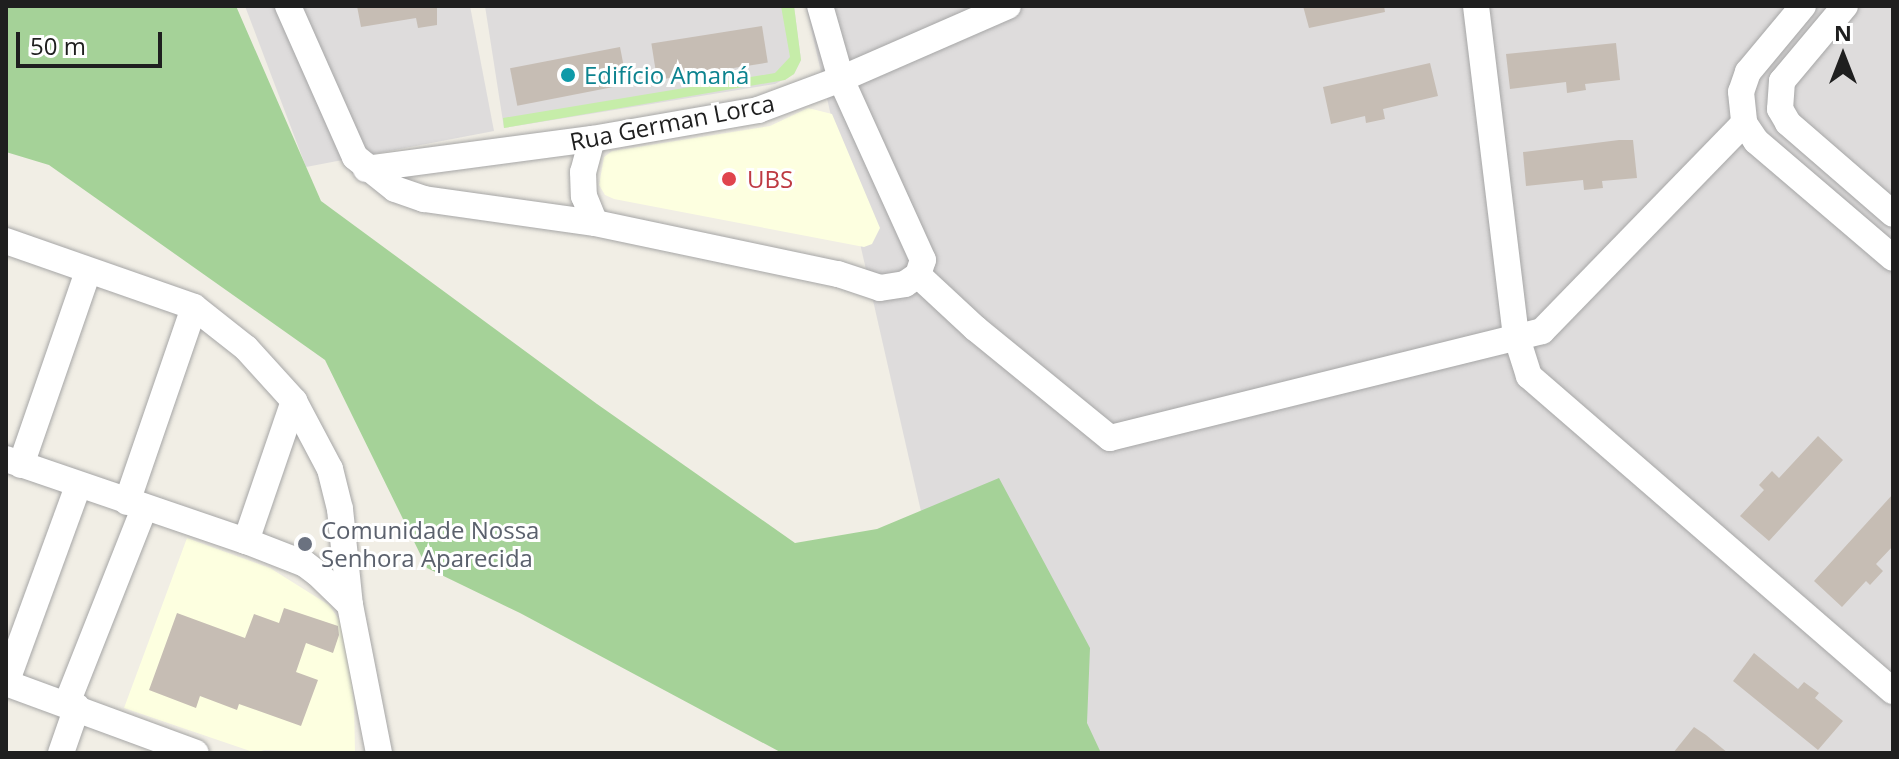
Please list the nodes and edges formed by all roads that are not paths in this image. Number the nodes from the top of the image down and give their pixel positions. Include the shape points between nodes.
1 (288, 6) edge
2 (820, 6) edge
3 (1008, 6) edge
4 (1476, 6) edge
5 (1803, 6) edge
6 (1845, 6) edge
7 (841, 79) junction
8 (1744, 123) junction
9 (592, 139) junction
10 (366, 169) junction
11 (1893, 214) edge
12 (595, 223) junction
13 (6, 241) edge
14 (1893, 258) edge
15 (88, 272) junction
16 (918, 275) junction
17 (194, 307) junction
18 (1516, 335) junction
19 (294, 401) junction
20 (14, 462) edge
21 (78, 486) junction
22 (135, 505) junction
23 (246, 541) junction
24 (350, 605) junction
25 (6, 683) edge
26 (1893, 691) edge
27 (72, 705) junction
28 (61, 753) edge
29 (196, 753) edge
30 (379, 753) edge

1 - 10 street via 355,157
2 - 7 street
3 - 7 street, Rua German Lorca
4 - 18 street
5 - 8 street via 1748,72 1741,92
6 - 11 street via 1782,81 1780,109 1788,123
7 - 9 street, Rua German Lorca via 758,110
7 - 16 street via 923,260
8 - 14 street via 1756,141
8 - 18 street via 1542,331
9 - 10 street, Rua German Lorca
9 - 12 street via 583,172 584,196
10 - 12 street via 409,195
12 - 16 street via 838,274 880,288 905,284
13 - 15 street
15 - 17 street
15 - 20 street
16 - 18 street via 1110,438
17 - 19 street via 246,348
17 - 22 street
18 - 26 street via 1529,376
19 - 23 street
19 - 24 street via 330,469 340,509
20 - 21 street
21 - 22 street
21 - 25 street
22 - 23 street
22 - 27 street
23 - 24 street via 305,564
24 - 30 street
25 - 27 street
27 - 28 street
27 - 29 street

